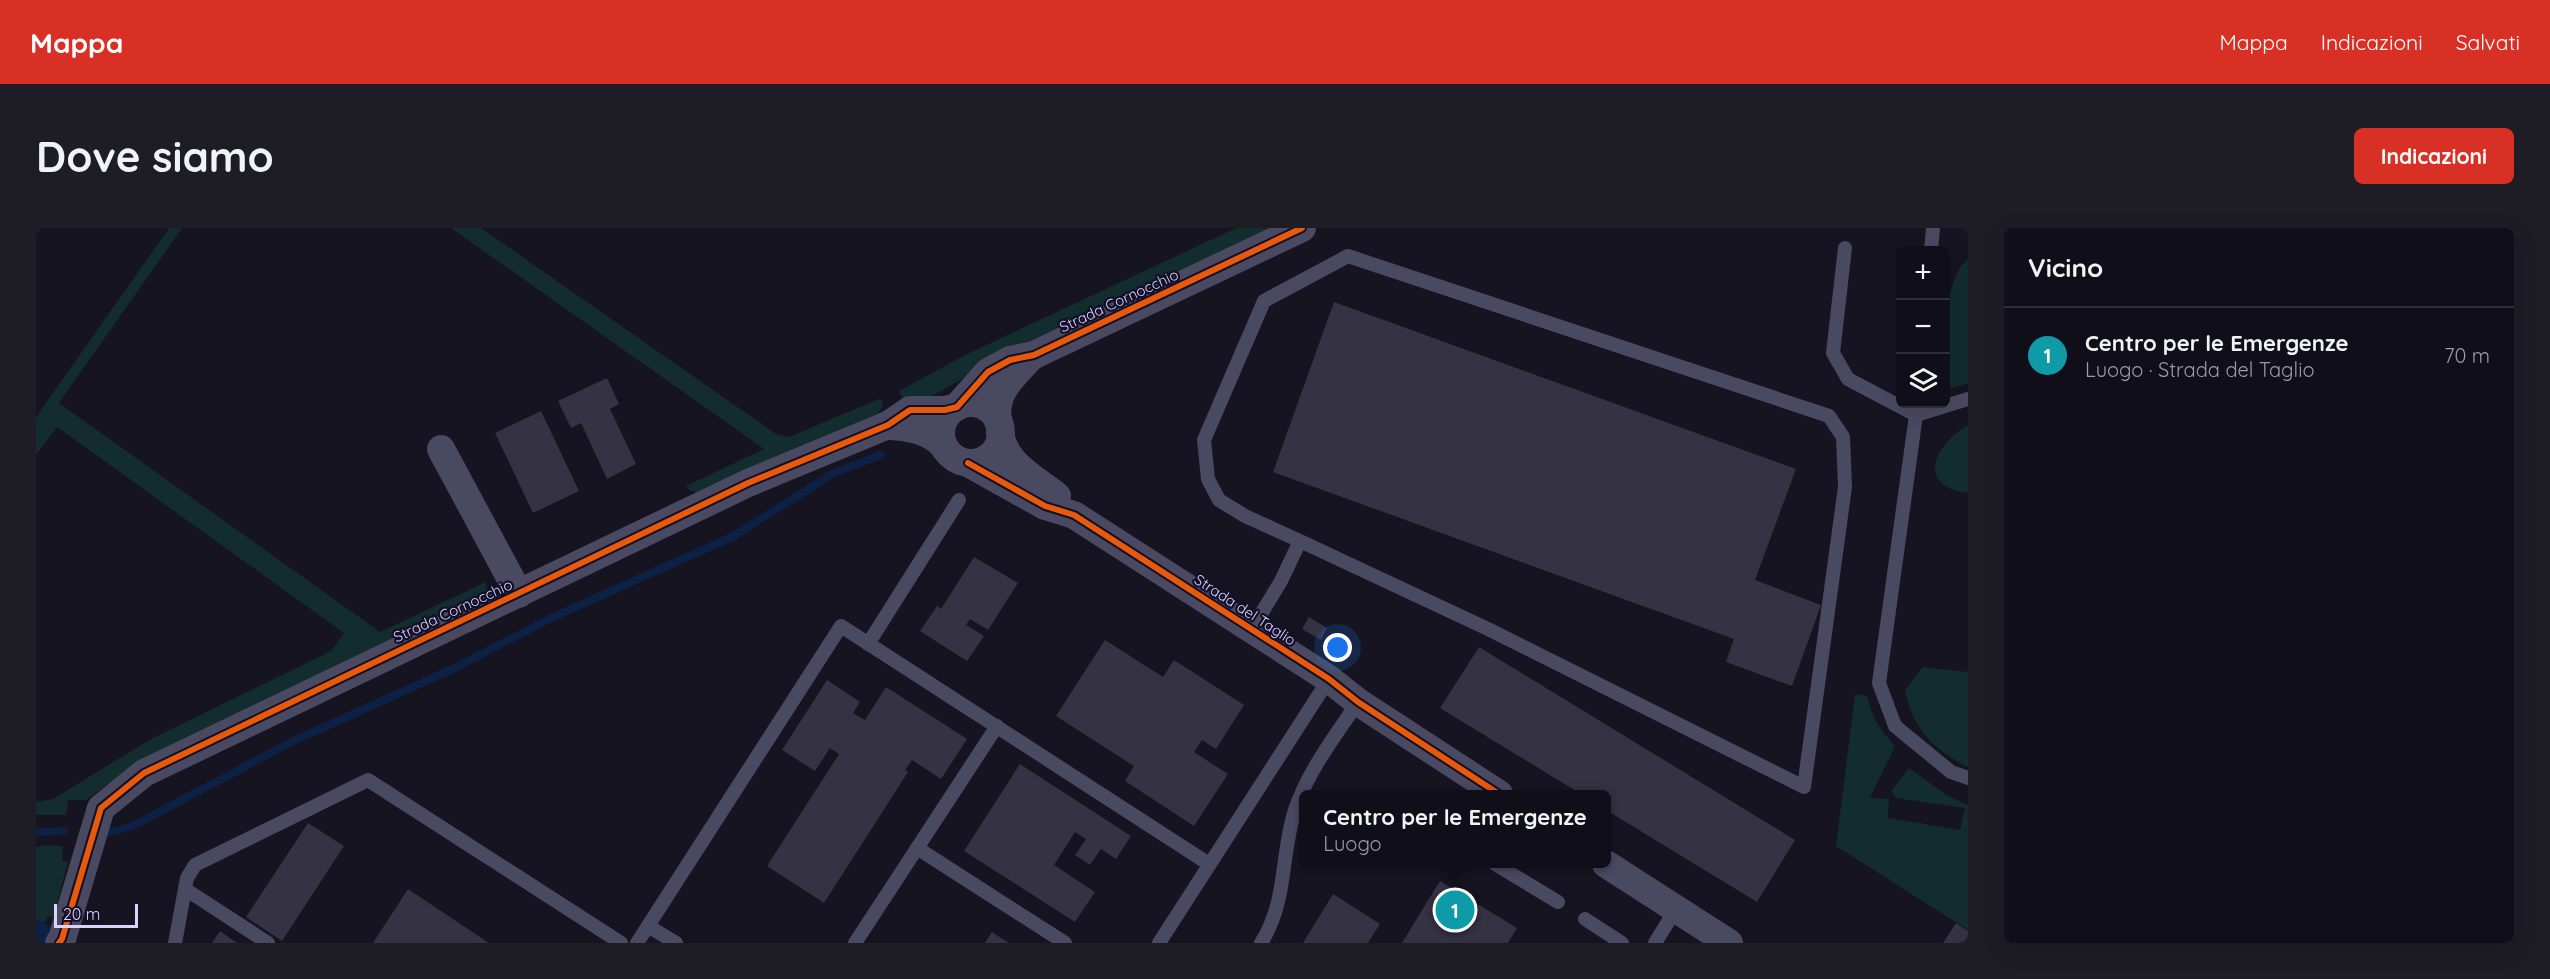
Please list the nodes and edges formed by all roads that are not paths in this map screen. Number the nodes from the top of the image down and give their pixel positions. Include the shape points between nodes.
1 (1302, 228) edge
2 (1933, 228) edge
3 (1931, 246) edge
4 (1845, 248) dead end
5 (1034, 355) junction
6 (1968, 399) edge
7 (957, 407) junction
8 (1917, 409) edge
9 (885, 426) junction
10 (999, 426) junction
11 (945, 448) junction
12 (441, 449) dead end
13 (968, 463) junction
14 (959, 500) dead end
15 (1074, 515) junction
16 (1299, 542) junction
17 (519, 594) junction
18 (1252, 629) junction
19 (868, 644) junction
20 (1329, 679) junction
21 (1358, 702) junction
22 (997, 726) junction
23 (1968, 778) edge
24 (1305, 790) edge
25 (1491, 790) edge
26 (1299, 802) edge
27 (917, 848) junction
28 (1209, 864) junction
29 (1611, 867) edge
30 (1502, 868) edge
31 (185, 889) junction
32 (1558, 902) dead end
33 (1676, 909) junction
34 (1585, 919) dead end
35 (648, 926) junction
36 (61, 941) edge
37 (175, 943) edge
38 (268, 943) edge
39 (621, 943) edge
40 (637, 943) edge
41 (676, 943) edge
42 (855, 943) edge
43 (1065, 943) edge
44 (1159, 943) edge
45 (1262, 943) edge
46 (1622, 943) edge
47 (1655, 943) edge
48 (1729, 943) edge

1 - 5 street, Strada Cornocchio
2 - 3 lane
4 - 8 lane via 1833,353 1848,379
5 - 7 street, Strada Cornocchio via 1010,360 988,372
5 - 10 street, Strada Cornocchio via 1001,391 997,406
6 - 8 lane
7 - 9 street, Strada Cornocchio via 910,410
7 - 10 street, Strada Cornocchio via 975,403 984,406
7 - 11 street, Strada Cornocchio via 949,412 941,429
8 - 23 lane via 1880,683 1895,726 1951,772
9 - 11 street via 927,434
9 - 17 street, Strada Cornocchio via 765,475
10 - 13 street, Strada Cornocchio via 1000,441 988,458
10 - 15 street, Strada del Taglio via 1009,457 1058,496
11 - 13 street
12 - 17 street
13 - 15 street, Strada del Taglio via 1045,506
14 - 19 lane
15 - 18 street, Strada del Taglio
16 - 16 lane via 1219,500 1208,479 1204,440 1264,301 1348,256 1829,416 1844,437 1845,488 1804,787 1488,629
16 - 18 lane
17 - 36 street, Strada Cornocchio via 144,773 101,808
18 - 20 street, Strada del Taglio
19 - 22 lane
19 - 35 lane via 841,626
20 - 21 street, Strada del Taglio
20 - 28 lane
21 - 24 lane via 1318,762
21 - 25 street, Strada del Taglio
22 - 27 lane
22 - 28 lane
26 - 45 lane via 1285,851 1280,905
27 - 42 lane
27 - 43 lane
28 - 44 lane
29 - 33 street
30 - 32 lane
31 - 37 lane
31 - 38 lane
31 - 39 lane via 189,873 200,862 368,780
33 - 47 lane
33 - 48 street
34 - 46 lane
35 - 40 lane
35 - 41 lane

